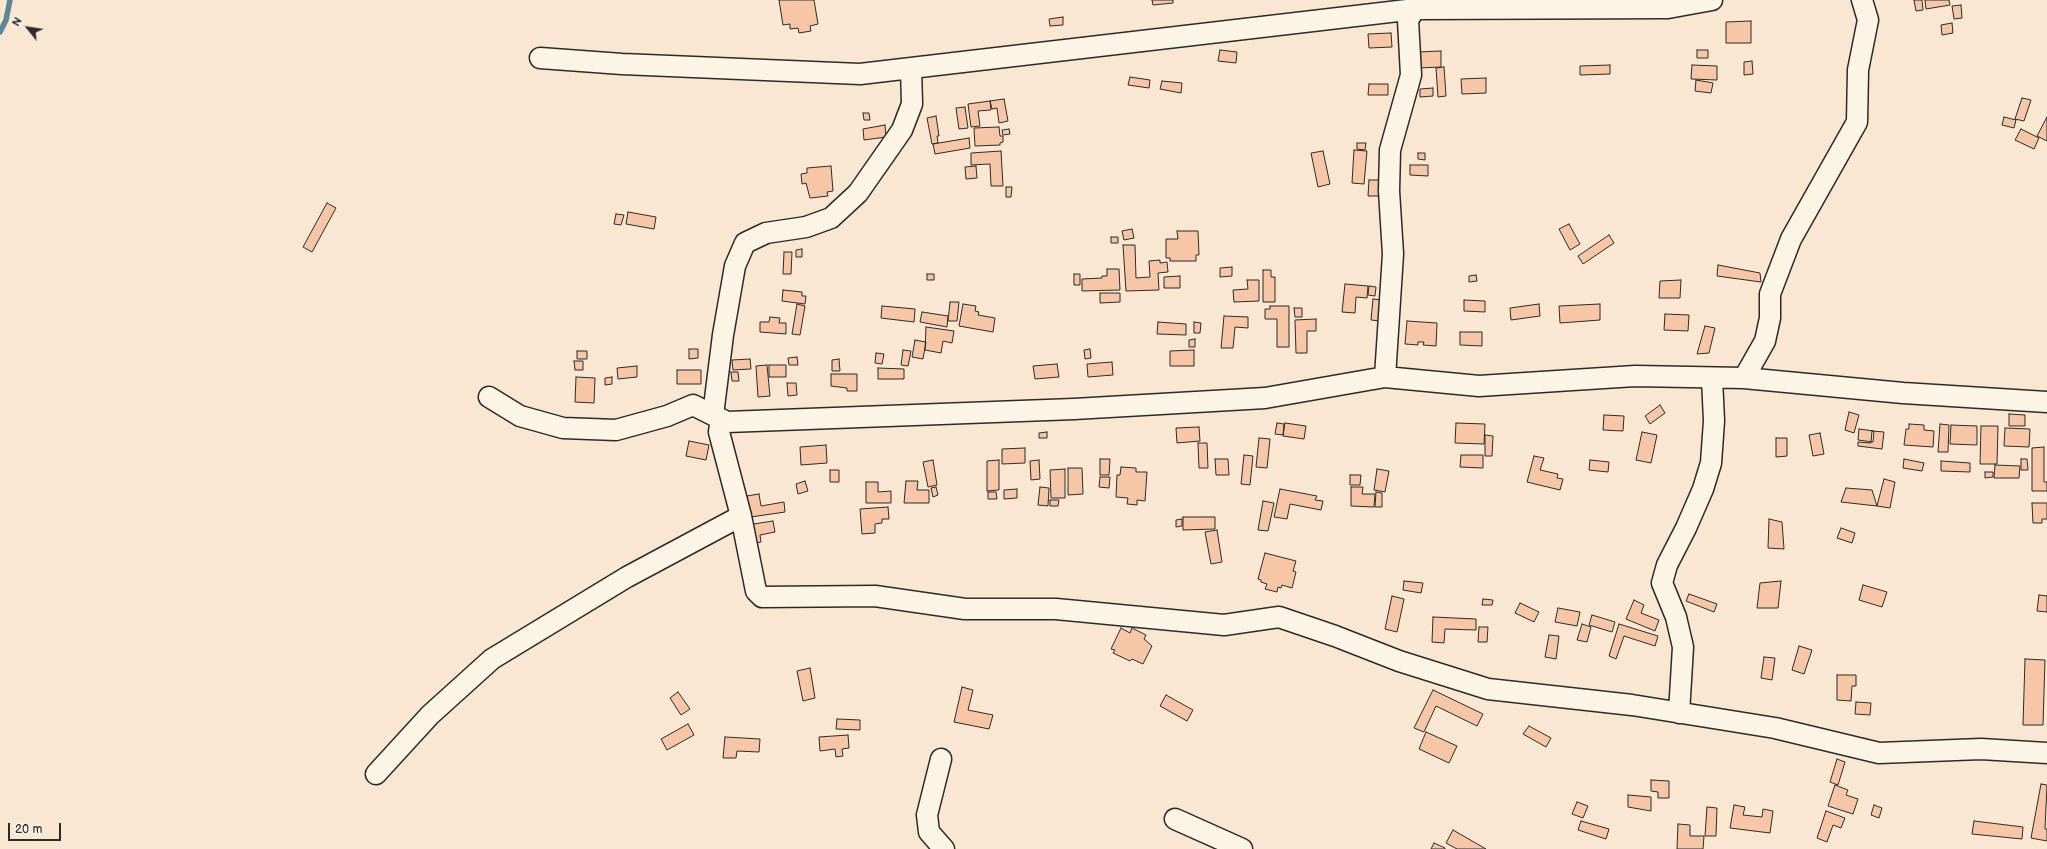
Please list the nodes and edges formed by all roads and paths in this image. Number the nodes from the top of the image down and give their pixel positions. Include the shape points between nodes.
1 (1712, 0) edge
2 (1862, 0) edge
3 (1416, 4) edge
4 (540, 58) dead end
5 (911, 68) junction
6 (1385, 377) junction
7 (1712, 378) junction
8 (1744, 378) junction
9 (489, 397) dead end
10 (2047, 402) edge
11 (720, 418) junction
12 (740, 516) junction
13 (1679, 713) junction
14 (2047, 753) edge
15 (941, 759) dead end
16 (376, 774) dead end
17 (1175, 819) dead end
18 (944, 849) edge
19 (1242, 849) edge

1 - 3 street via 1668,8
2 - 8 street via 1868,20 1858,70 1857,122 1791,239 1770,294 1770,318 1765,341
3 - 5 street
3 - 6 street via 1408,20 1411,75 1390,150 1389,191 1393,254
4 - 5 street via 860,74
5 - 11 street via 912,104 902,130 858,193 831,218 806,227 766,233 745,243 735,266 723,336
6 - 7 street via 1479,386 1635,376
6 - 11 street via 1265,398 1074,409
7 - 8 street
7 - 13 street via 1714,420 1711,463 1686,528 1667,565 1662,583 1676,617 1683,647
8 - 10 street via 1903,393
9 - 11 street via 520,416 563,428 616,430 667,416 693,405
11 - 12 street via 719,432
12 - 13 street via 756,591 762,597 875,596 965,609 1056,610 1224,624 1278,617 1399,661 1488,689 1632,705
12 - 16 street via 627,577 492,660 430,714
13 - 14 street via 1775,728 1879,753 1981,749
15 - 18 street via 927,815 930,832
17 - 19 street

